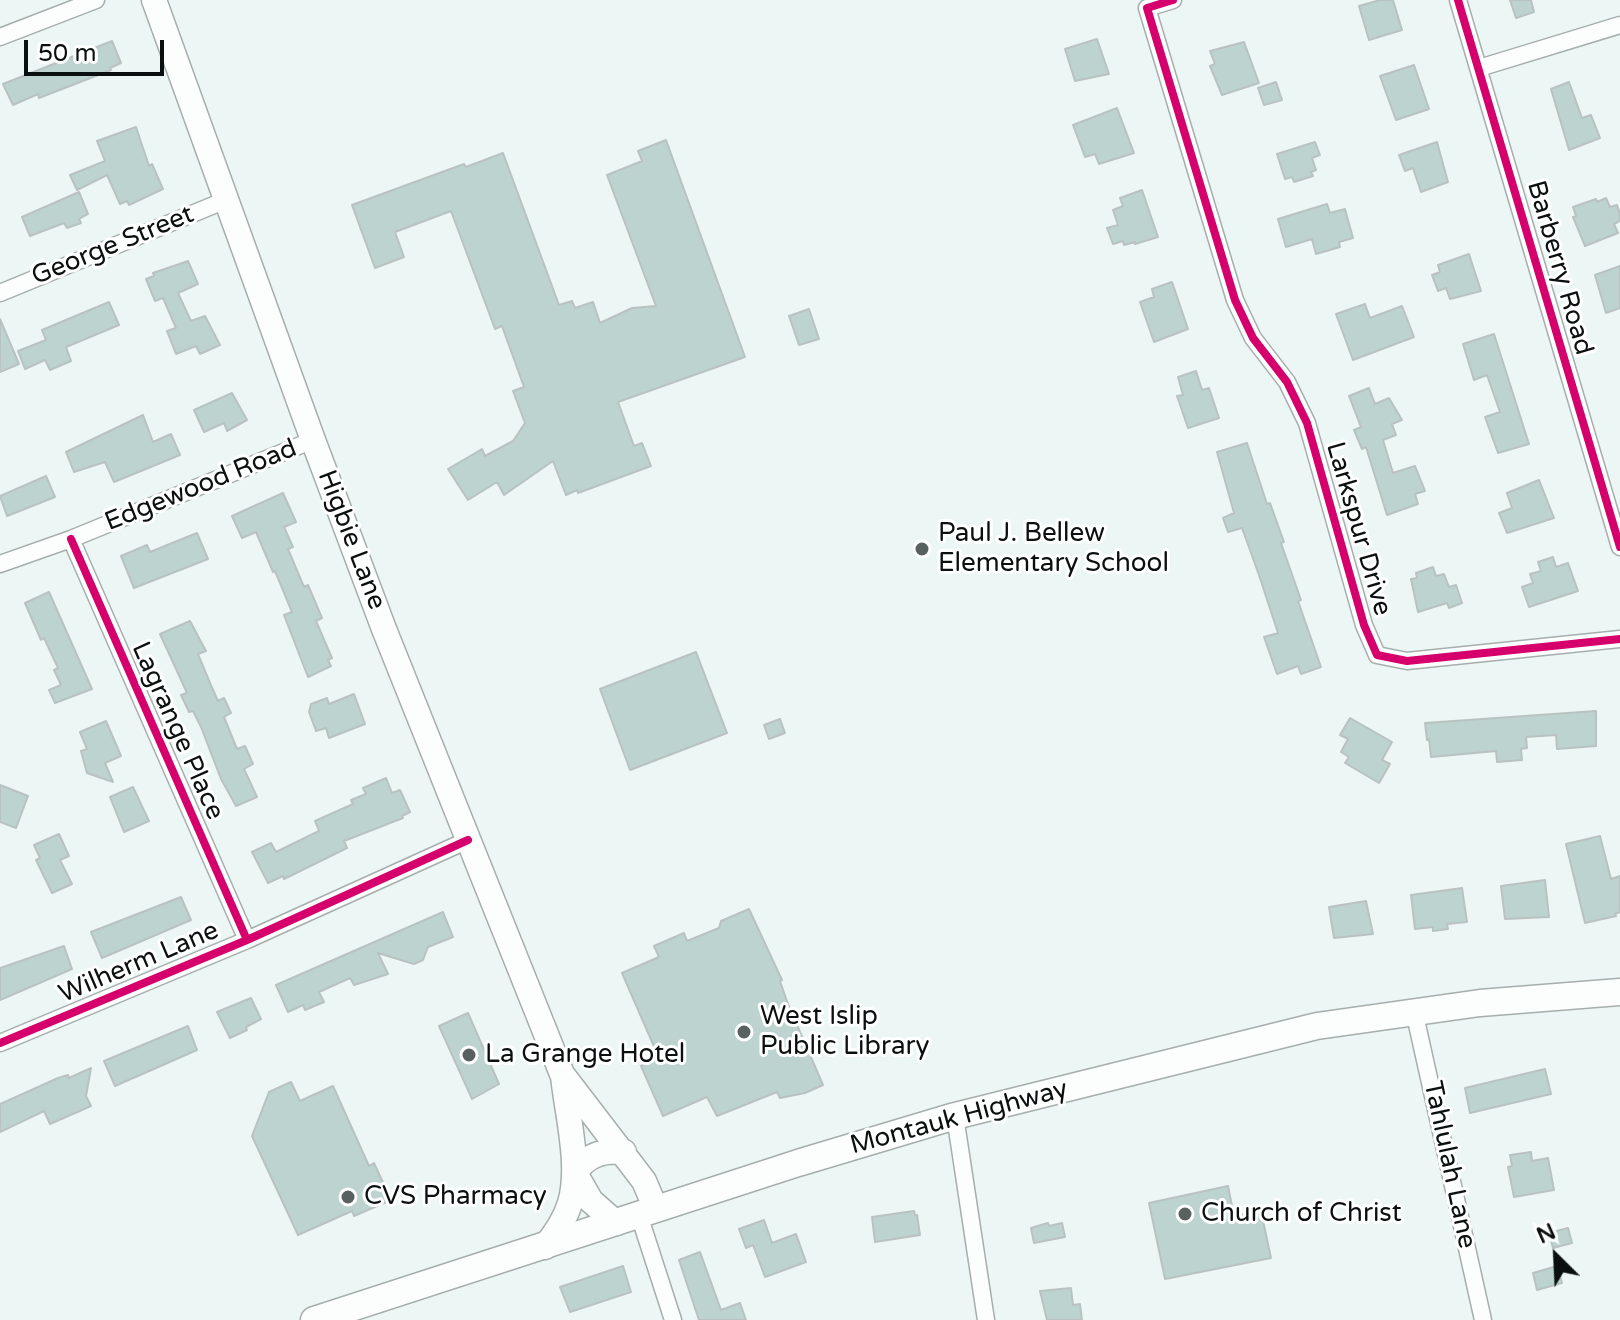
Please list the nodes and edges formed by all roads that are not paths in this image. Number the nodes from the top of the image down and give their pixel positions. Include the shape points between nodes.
1 (96, 0) edge
2 (154, 0) edge
3 (1173, 0) edge
4 (1458, 0) edge
5 (1620, 25) edge
6 (0, 37) edge
7 (1479, 68) junction
8 (226, 200) junction
9 (0, 293) edge
10 (313, 440) junction
11 (71, 539) junction
12 (1620, 547) edge
13 (0, 564) edge
14 (1620, 639) edge
15 (468, 840) junction
16 (247, 940) junction
17 (1620, 992) edge
18 (1414, 1011) junction
19 (0, 1043) edge
20 (562, 1074) junction
21 (955, 1116) junction
22 (624, 1152) junction
23 (575, 1173) junction
24 (637, 1216) junction
25 (545, 1247) junction
26 (314, 1320) edge
27 (673, 1320) edge
28 (986, 1320) edge
29 (1483, 1320) edge

1 - 6 street
2 - 8 main road, Higbie Lane
3 - 14 street, Larkspur Drive via 1147,8 1235,300 1307,423 1377,655 1407,661
4 - 7 street, Barberry Road
5 - 7 street
7 - 12 street, Barberry Road
8 - 9 street, George Street
8 - 10 main road, Higbie Lane
10 - 11 street, Edgewood Road
10 - 15 main road, Higbie Lane
11 - 13 street, Edgewood Road
11 - 16 street, Lagrange Place
15 - 16 street, Wilherm Lane
15 - 20 main road, Higbie Lane
16 - 19 street, Wilherm Lane
17 - 18 main road, Montauk Highway
18 - 21 main road, Montauk Highway via 1317,1026
18 - 29 street, Tahlulah Lane
20 - 22 main road, Higbie Lane
20 - 23 main road, Higbie Lane
21 - 24 main road, Montauk Highway
21 - 28 street
22 - 23 main road via 596,1154
22 - 24 main road, Higbie Lane via 644,1181
23 - 24 main road, Higbie Lane via 591,1201
23 - 25 main road, Higbie Lane via 570,1204
24 - 25 main road, Montauk Highway
24 - 27 street
25 - 26 main road, Montauk Highway

